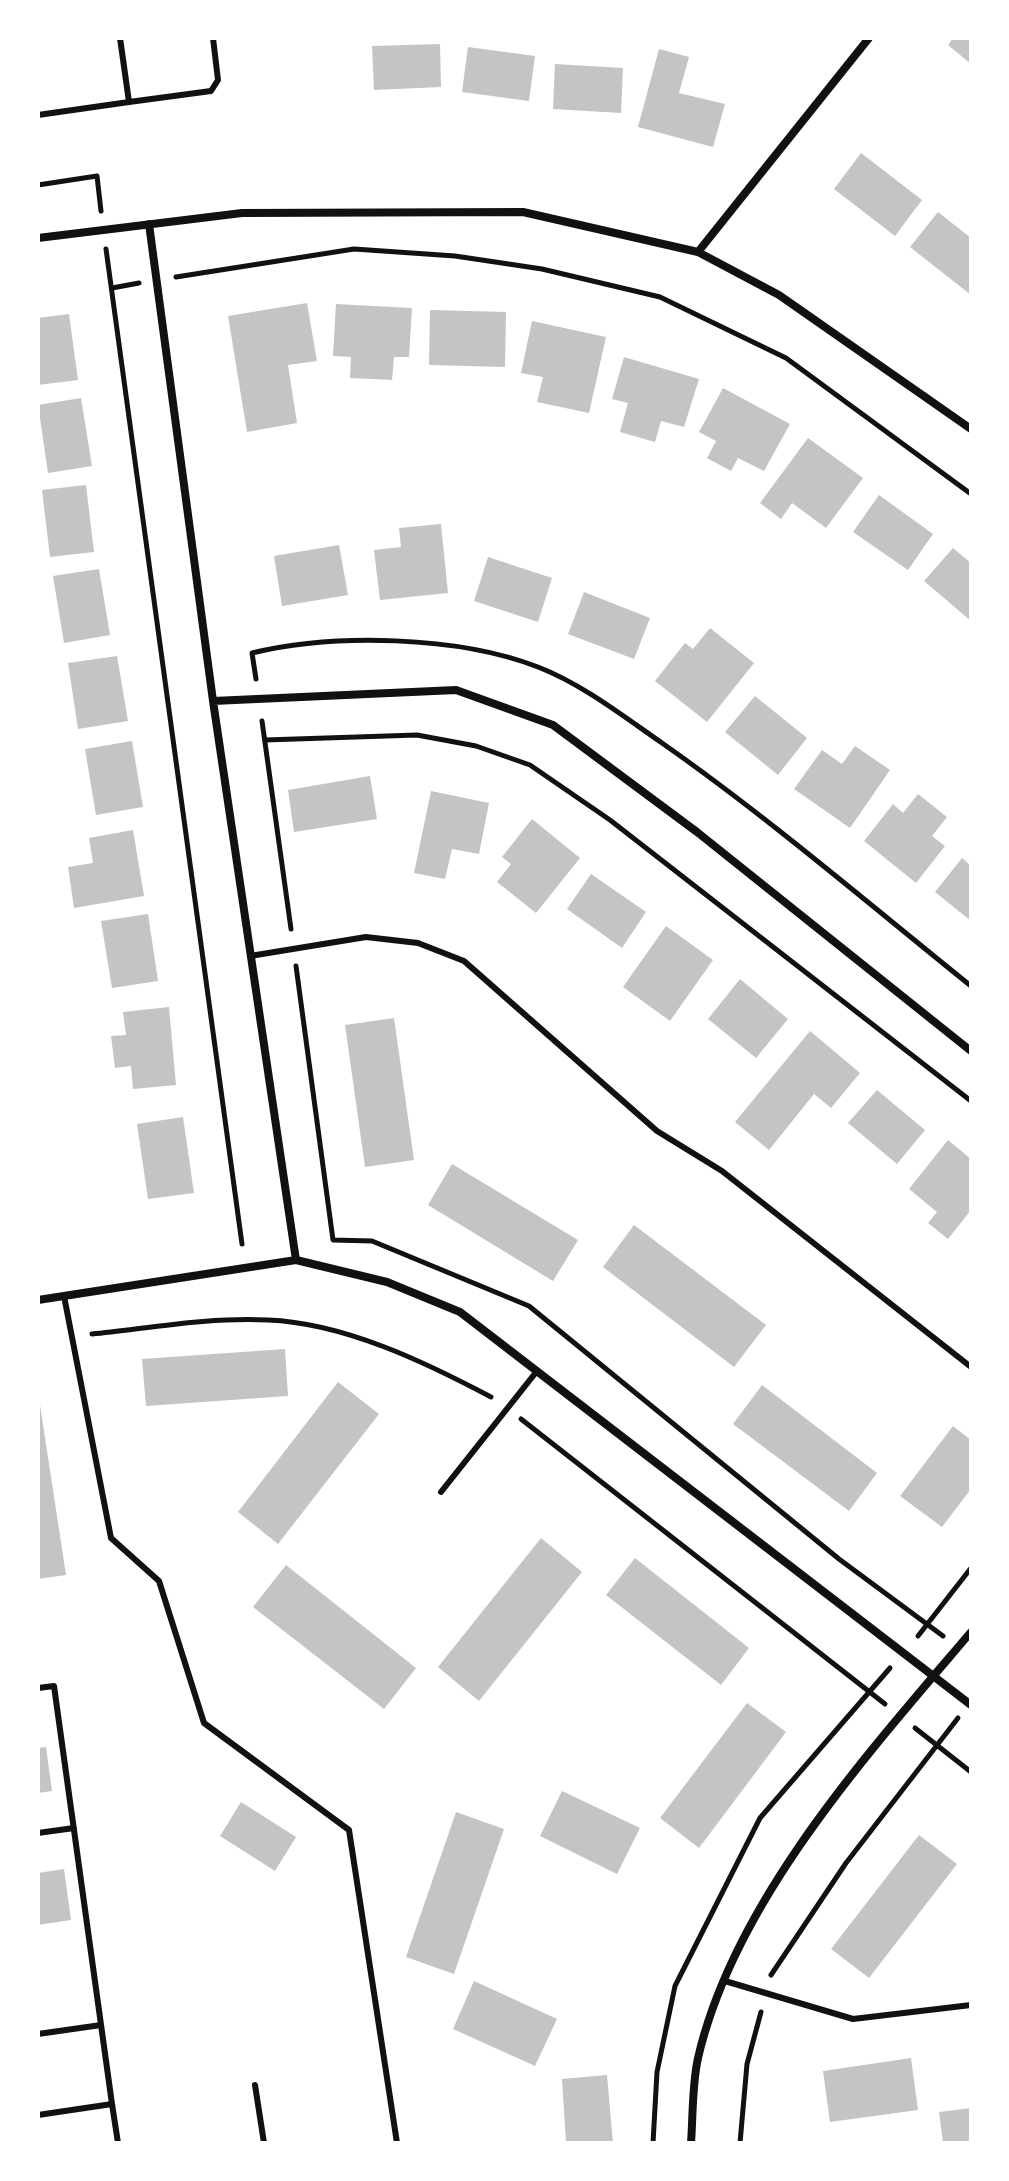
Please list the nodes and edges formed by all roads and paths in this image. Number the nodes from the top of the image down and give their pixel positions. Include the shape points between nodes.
1 (120, 38) edge
2 (213, 38) edge
3 (869, 38) edge
4 (129, 102) junction
5 (38, 115) edge
6 (38, 185) edge
7 (149, 224) junction
8 (104, 230) junction
9 (38, 238) edge
10 (698, 252) junction
11 (157, 280) junction
12 (112, 288) junction
13 (971, 429) edge
14 (971, 494) edge
15 (213, 701) junction
16 (265, 740) dead end
17 (250, 956) junction
18 (971, 1051) edge
19 (971, 1101) edge
20 (333, 1240) dead end
21 (242, 1244) dead end
22 (296, 1260) junction
23 (64, 1296) junction
24 (38, 1300) edge
25 (72, 1337) junction
26 (971, 1367) edge
27 (537, 1371) junction
28 (507, 1408) junction
29 (441, 1492) dead end
30 (971, 1632) edge
31 (957, 1647) junction
32 (933, 1675) junction
33 (38, 1688) edge
34 (970, 1704) edge
35 (901, 1717) junction
36 (937, 1745) junction
37 (971, 1772) edge
38 (74, 1828) junction
39 (38, 1833) edge
40 (725, 1981) junction
41 (766, 1995) junction
42 (971, 2005) edge
43 (101, 2025) junction
44 (38, 2034) edge
45 (255, 2085) dead end
46 (112, 2104) junction
47 (38, 2115) edge
48 (118, 2143) edge
49 (264, 2143) edge
50 (397, 2143) edge
51 (691, 2143) edge
52 (740, 2143) edge

1 - 4 lane
2 - 4 lane via 218,80 211,91
3 - 10 street
4 - 5 lane
6 - 8 path via 97,176
7 - 8 street
7 - 10 street via 242,213 523,212
7 - 11 street
8 - 9 street
8 - 12 path
10 - 13 street via 779,295
11 - 12 path
11 - 14 path via 354,249 542,269 660,297 786,358
11 - 15 street
12 - 21 path
15 - 17 street
15 - 18 street via 456,690 553,725 697,832
16 - 19 path via 417,735 476,746 530,765 610,820
17 - 22 street
17 - 26 lane via 366,937 418,943 464,961 657,1131 722,1171
20 - 31 path via 372,1241 529,1306 839,1559
22 - 23 street
22 - 27 street via 387,1282 460,1312
23 - 24 street
23 - 25 lane
25 - 28 path via 270,1320 354,1336 419,1359
25 - 50 lane via 111,1538 159,1581 204,1723 349,1830
27 - 28 lane
27 - 32 street
28 - 29 lane
28 - 35 path
30 - 31 street
31 - 32 street
32 - 34 street
32 - 35 street
33 - 38 lane via 54,1686
34 - 36 path
35 - 36 path
35 - 40 street via 799,1845 754,1916
36 - 37 path
36 - 41 path via 846,1863 771,1976
38 - 39 lane
38 - 43 lane
40 - 41 lane
40 - 51 street via 698,2059
41 - 42 lane via 853,2019
41 - 52 path via 747,2064
43 - 44 lane
43 - 46 lane
45 - 49 lane
46 - 47 lane
46 - 48 lane

